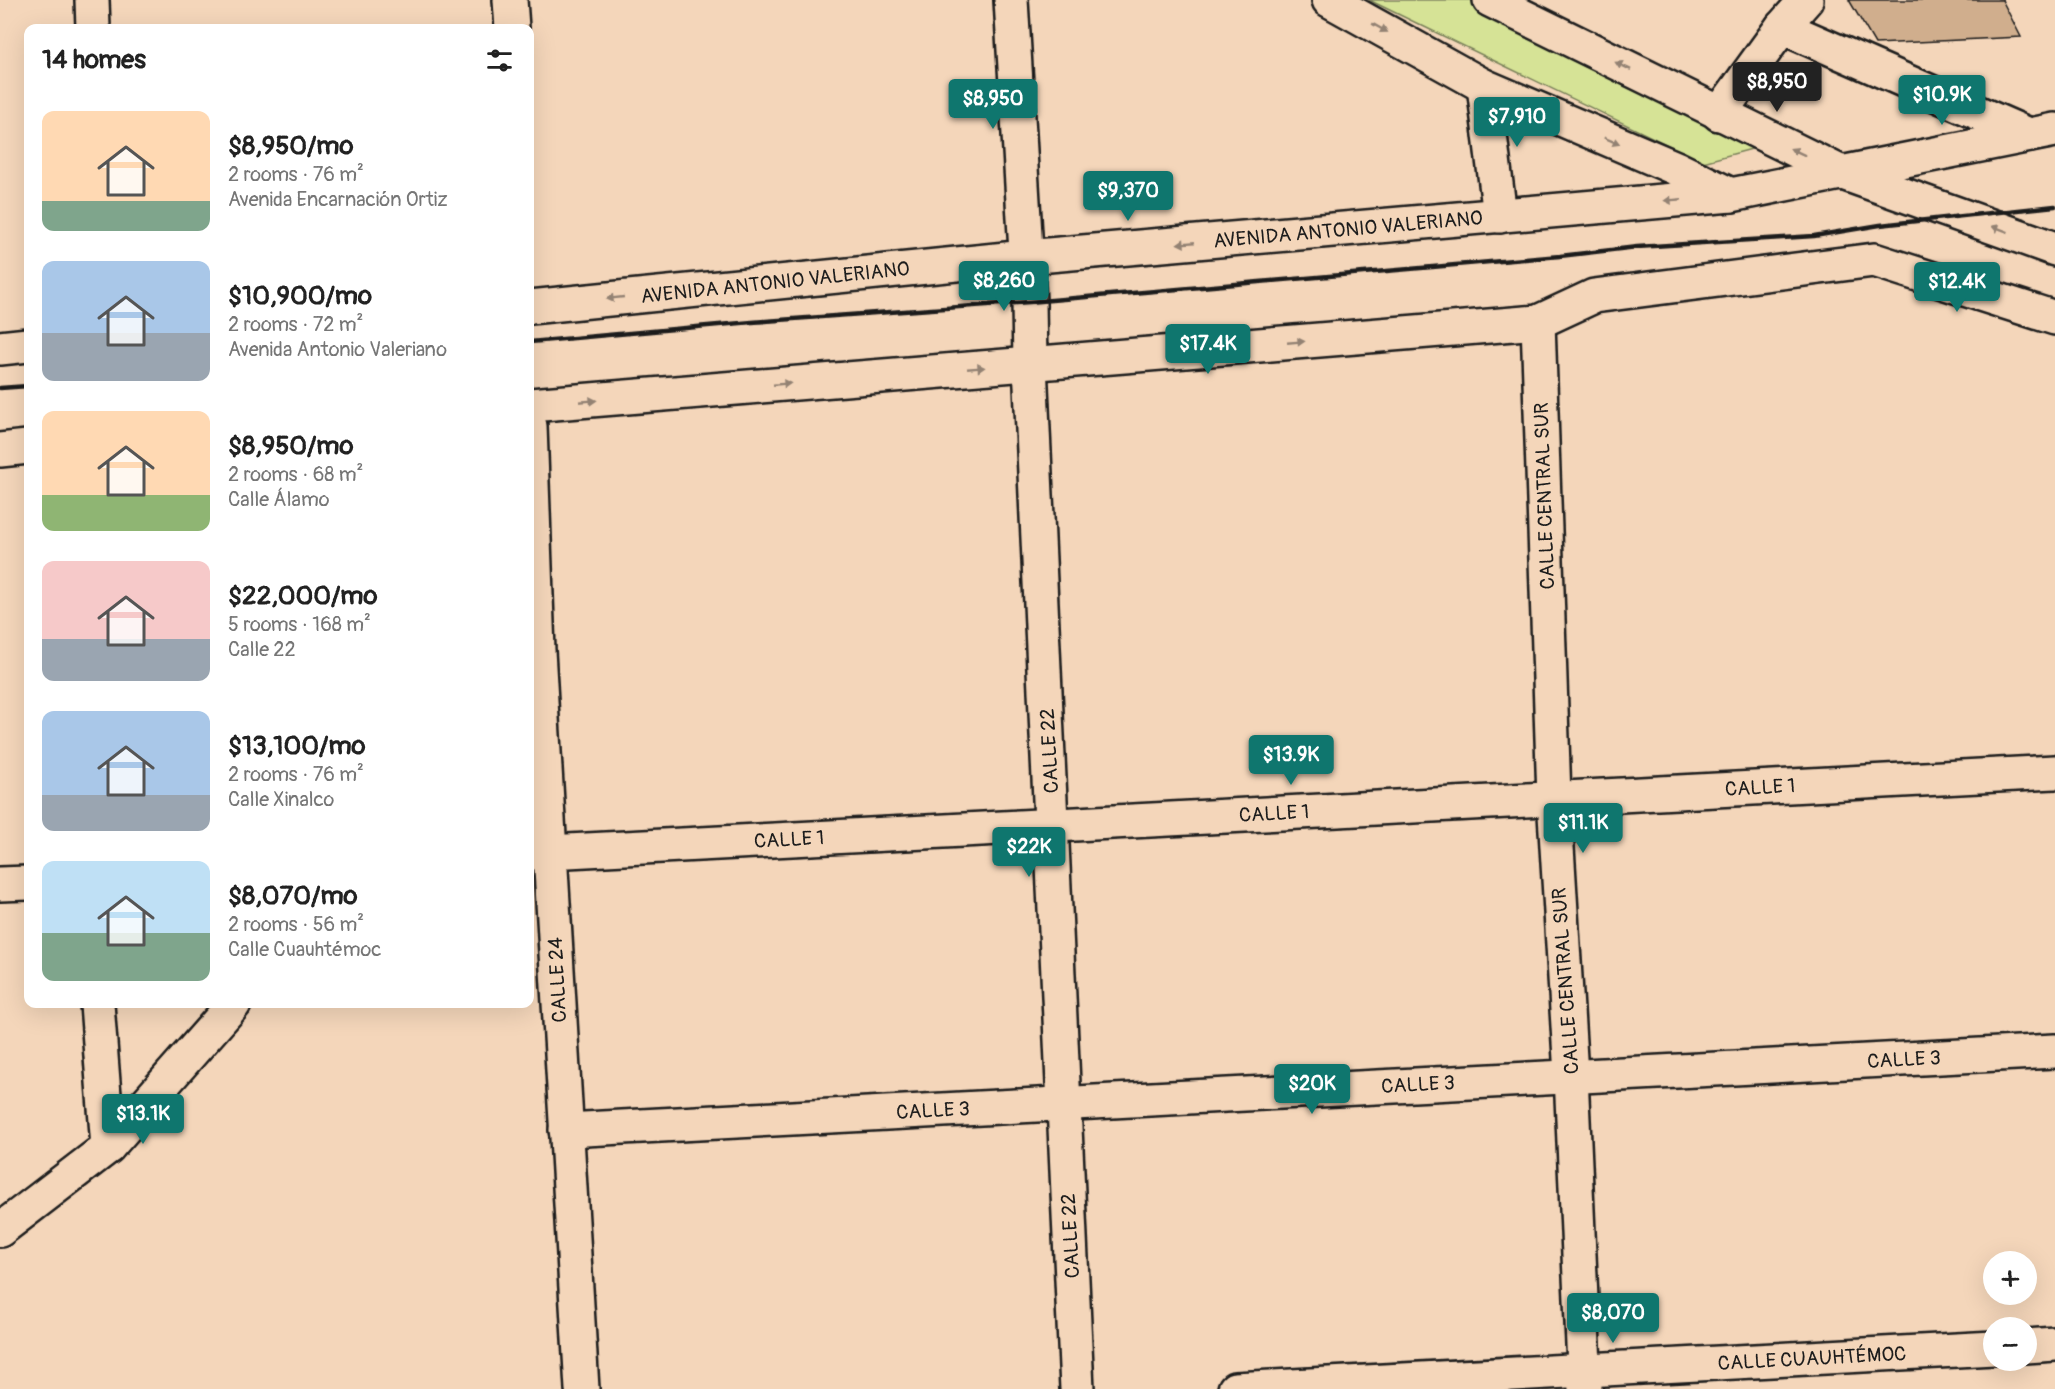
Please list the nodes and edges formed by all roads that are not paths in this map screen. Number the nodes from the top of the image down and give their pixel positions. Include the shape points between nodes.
1 (92, 0) edge
2 (510, 0) edge
3 (1011, 0) edge
4 (1329, 0) edge
5 (1490, 0) edge
6 (1806, 0) edge
7 (93, 24) edge
8 (512, 24) edge
9 (1782, 27) junction
10 (1484, 86) junction
11 (1719, 114) junction
12 (2042, 132) edge
13 (1840, 172) junction
14 (1731, 195) junction
15 (1500, 216) junction
16 (2055, 249) edge
17 (1026, 257) junction
18 (534, 307) edge
19 (2055, 318) edge
20 (1538, 322) junction
21 (24, 345) edge
22 (0, 348) edge
23 (1030, 364) junction
24 (534, 405) edge
25 (24, 447) edge
26 (0, 450) edge
27 (534, 656) edge
28 (2055, 772) edge
29 (1554, 798) junction
30 (1052, 825) junction
31 (540, 853) edge
32 (24, 882) edge
33 (0, 884) edge
34 (97, 1008) edge
35 (230, 1008) edge
36 (2055, 1051) edge
37 (1571, 1075) junction
38 (1065, 1103) junction
39 (566, 1130) junction
40 (108, 1147) junction
41 (0, 1230) edge
42 (2055, 1344) edge
43 (2037, 1345) edge
44 (1983, 1349) edge
45 (1584, 1380) edge
46 (582, 1389) edge
47 (1077, 1389) edge
48 (1235, 1389) edge

1 - 7 street
2 - 8 street
3 - 17 street, CALLE 22
4 -> 10 street
11 -> 5 street
6 - 9 street
9 - 11 street
9 - 12 street
10 -> 14 street
10 - 15 street
13 -> 11 street
12 - 13 street, AVENIDA ANTONIO VALERIANO
13 - 14 street, AVENIDA ANTONIO VALERIANO
16 -> 13 street
14 -> 15 street, AVENIDA ANTONIO VALERIANO
15 -> 17 street, AVENIDA ANTONIO VALERIANO
17 -> 18 street, AVENIDA ANTONIO VALERIANO
17 - 23 street, CALLE 22
19 - 20 street via 1874,260 1594,296
23 -> 20 street
20 - 29 street, CALLE CENTRAL SUR
21 - 22 street
24 -> 23 street
23 - 30 street, CALLE 22
25 - 26 street
27 - 31 street, CALLE 24
28 - 29 street, CALLE 1
29 - 30 street, CALLE 1
29 - 37 street, CALLE CENTRAL SUR
30 - 31 street, CALLE 1
30 - 38 street, CALLE 22
31 - 39 street, CALLE 24
32 - 33 street
34 - 40 street
35 - 40 street
36 - 37 street, CALLE 3
37 - 38 street, CALLE 3
37 - 45 street, CALLE CENTRAL SUR
38 - 39 street, CALLE 3
38 - 47 street, CALLE 22
39 - 46 street, CALLE 24
40 - 41 street
42 - 43 street
44 - 45 street, CALLE CUAUHTÉMOC
45 - 48 street, CALLE CUAUHTÉMOC

